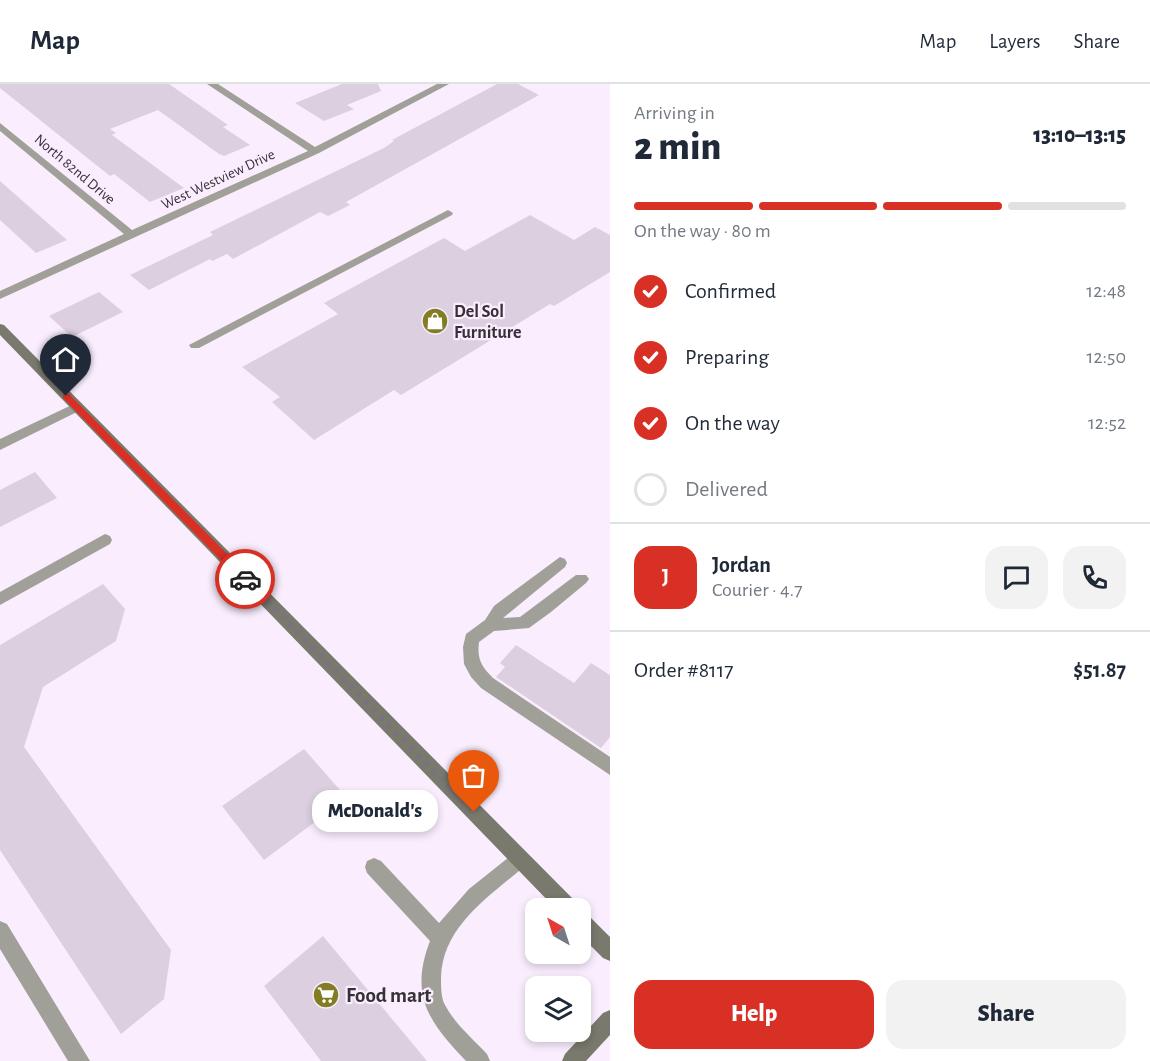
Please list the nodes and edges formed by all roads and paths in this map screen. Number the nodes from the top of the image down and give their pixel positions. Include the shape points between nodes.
1 (212, 84) edge
2 (444, 84) edge
3 (0, 126) edge
4 (315, 151) junction
5 (448, 213) dead end
6 (131, 235) junction
7 (0, 295) edge
8 (0, 327) edge
9 (195, 345) dead end
10 (76, 407) junction
11 (0, 445) edge
12 (105, 540) dead end
13 (560, 563) dead end
14 (581, 579) dead end
15 (0, 599) edge
16 (491, 625) junction
17 (610, 767) edge
18 (520, 859) junction
19 (374, 867) dead end
20 (558, 898) edge
21 (0, 932) edge
22 (591, 932) edge
23 (439, 937) junction
24 (610, 951) edge
25 (610, 1020) edge
26 (80, 1061) edge
27 (480, 1061) edge
28 (572, 1061) edge

1 - 4 street
2 - 4 street, West Westview Drive
3 - 6 street, North 82nd Drive
4 - 6 street, West Westview Drive
5 - 9 street
6 - 7 street, West Westview Drive
8 - 10 main road
10 - 11 street
10 - 18 main road
12 - 15 street
13 - 16 street via 500,610
14 - 16 street via 523,623
16 - 17 street via 472,639 469,659 476,672
18 - 20 main road
18 - 23 street via 451,920
19 - 23 street
21 - 26 street
22 - 24 main road
23 - 27 street via 432,964 431,993 436,1010
25 - 28 main road

